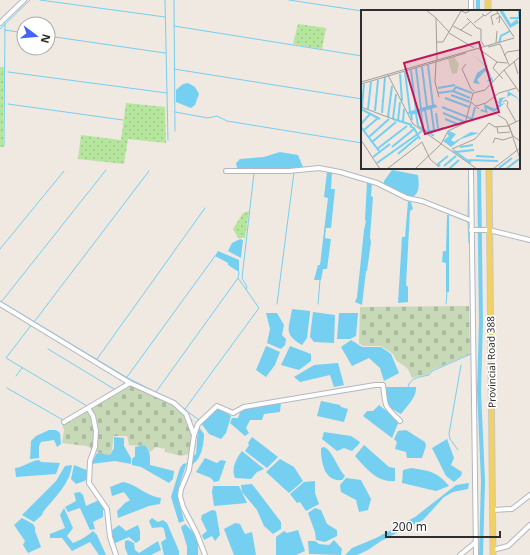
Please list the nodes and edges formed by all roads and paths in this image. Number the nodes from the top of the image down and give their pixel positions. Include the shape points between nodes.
1 (24, 0) edge
2 (0, 23) edge
3 (471, 169) edge
4 (489, 169) edge
5 (226, 171) dead end
6 (470, 220) junction
7 (471, 230) junction
8 (488, 230) junction
9 (530, 240) edge
10 (0, 304) edge
11 (130, 383) junction
12 (88, 408) junction
13 (400, 421) dead end
14 (64, 422) dead end
15 (194, 435) junction
16 (530, 495) edge
17 (493, 510) junction
18 (530, 525) edge
19 (476, 542) junction
20 (493, 552) edge
21 (116, 555) edge
22 (205, 555) edge
23 (460, 555) edge
24 (476, 555) edge

1 - 2 street
3 - 6 street
4 - 8 main road, Provincial Road 388
5 - 6 street via 289,171 319,168 340,172 377,183 403,196
6 - 7 street
7 - 8 street
7 - 19 street
8 - 9 street
8 - 17 main road, Provincial Road 388
10 - 11 street
11 - 12 street
11 - 15 street via 182,409
12 - 14 street
12 - 21 street via 93,416 96,431 89,483 107,509 110,537
13 - 15 street via 387,409 384,385 375,385 244,407 233,413 216,406 198,424
15 - 22 street via 189,470 180,496
16 - 17 street via 512,509
17 - 20 main road, Provincial Road 388
18 - 20 street via 508,546
19 - 23 street
19 - 24 street

